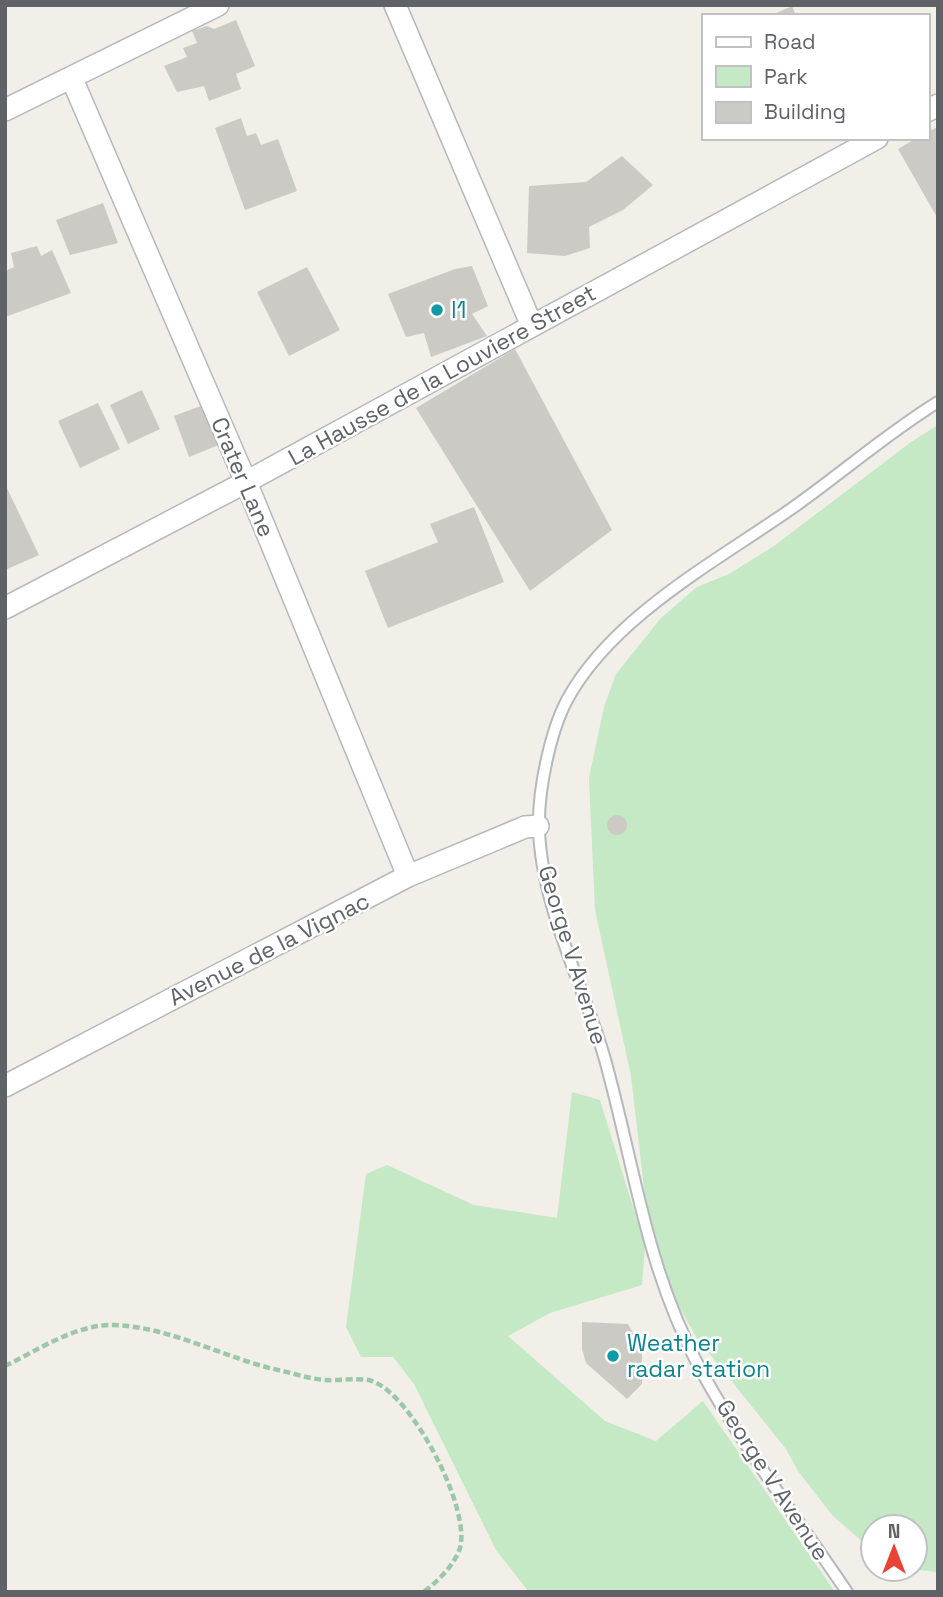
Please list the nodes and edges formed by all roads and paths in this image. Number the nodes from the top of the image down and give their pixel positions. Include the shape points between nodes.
1 (218, 5) edge
2 (395, 5) edge
3 (72, 79) junction
4 (5, 110) edge
5 (873, 140) edge
6 (532, 326) junction
7 (938, 402) edge
8 (246, 482) junction
9 (5, 608) edge
10 (538, 826) junction
11 (408, 876) junction
12 (5, 1086) edge
13 (5, 1366) edge
14 (423, 1592) edge
15 (847, 1592) edge

1 - 3 street
2 - 6 street
3 - 4 street
3 - 8 street, Crater Lane
5 - 6 street, La Hausse de la Louviere Street
6 - 8 street, La Hausse de la Louviere Street
7 - 10 lane, George V Avenue via 642,614 592,661 566,703 547,758
8 - 9 street, La Hausse de la Louviere Street
8 - 11 street, Crater Lane
10 - 11 street, Avenue de la Vignac via 524,827
10 - 15 lane, George V Avenue via 545,878 604,1056 647,1238 665,1290 697,1362
11 - 12 street, Avenue de la Vignac
13 - 14 path via 70,1334 113,1325 179,1338 250,1364 321,1380 372,1381 399,1399 434,1448 462,1528 460,1549 436,1583

